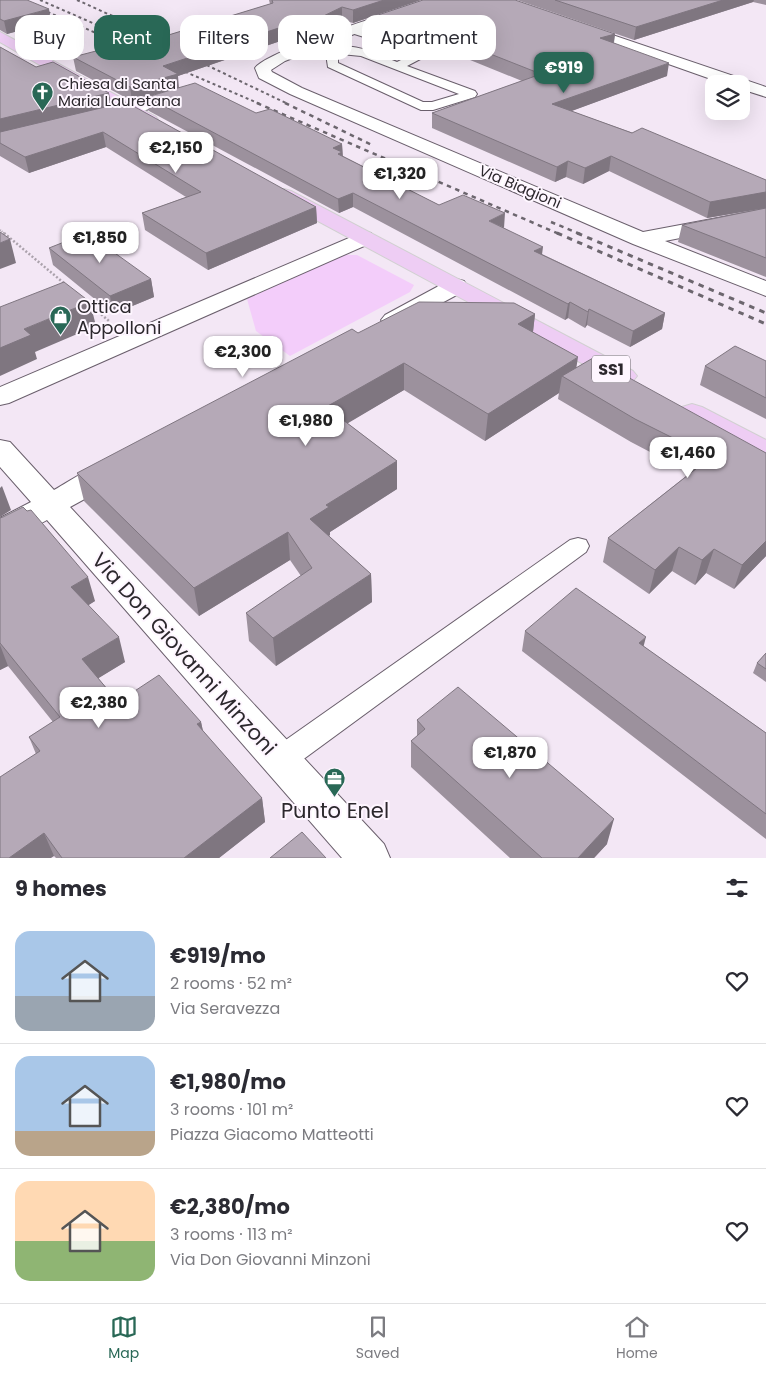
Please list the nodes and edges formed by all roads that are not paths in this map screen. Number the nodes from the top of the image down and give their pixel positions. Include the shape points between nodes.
1 (440, 0) edge
2 (564, 22) edge
3 (352, 30) joint
4 (0, 36) edge
5 (278, 60) edge
6 (398, 66) junction
7 (715, 75) edge
8 (750, 87) edge
9 (195, 90) edge
10 (766, 92) edge
11 (132, 111) junction
12 (89, 122) edge
13 (162, 127) edge
14 (267, 185) edge
15 (766, 214) edge
16 (363, 238) junction
17 (641, 239) junction
18 (456, 286) junction
19 (766, 289) edge
20 (370, 333) edge
21 (645, 388) edge
22 (0, 397) edge
23 (671, 402) edge
24 (0, 449) edge
25 (766, 452) edge
26 (136, 459) edge
27 (50, 505) junction
28 (0, 532) edge
29 (578, 546) dead end
30 (280, 760) junction
31 (369, 858) edge

1 - 3 street
2 - 7 street
3 - 6 lane via 422,54
4 - 11 main road
5 - 17 street, Via Biagioni via 263,68 265,75 296,91
6 - 6 lane via 352,50 339,50 332,54 331,59 332,65 421,106 433,106 471,94
8 - 10 street
9 - 11 street
11 - 12 street
11 - 13 main road
14 - 16 main road, SS1
15 - 17 street
16 - 18 main road, SS1
16 - 22 street
17 - 19 street, Via Biagioni
18 - 20 street
18 - 21 main road, SS1
23 - 25 main road
24 - 27 street, Via Don Giovanni Minzoni
26 - 27 street
27 - 28 street
27 - 30 street, Via Don Giovanni Minzoni
29 - 30 lane
30 - 31 street, Via Don Giovanni Minzoni

